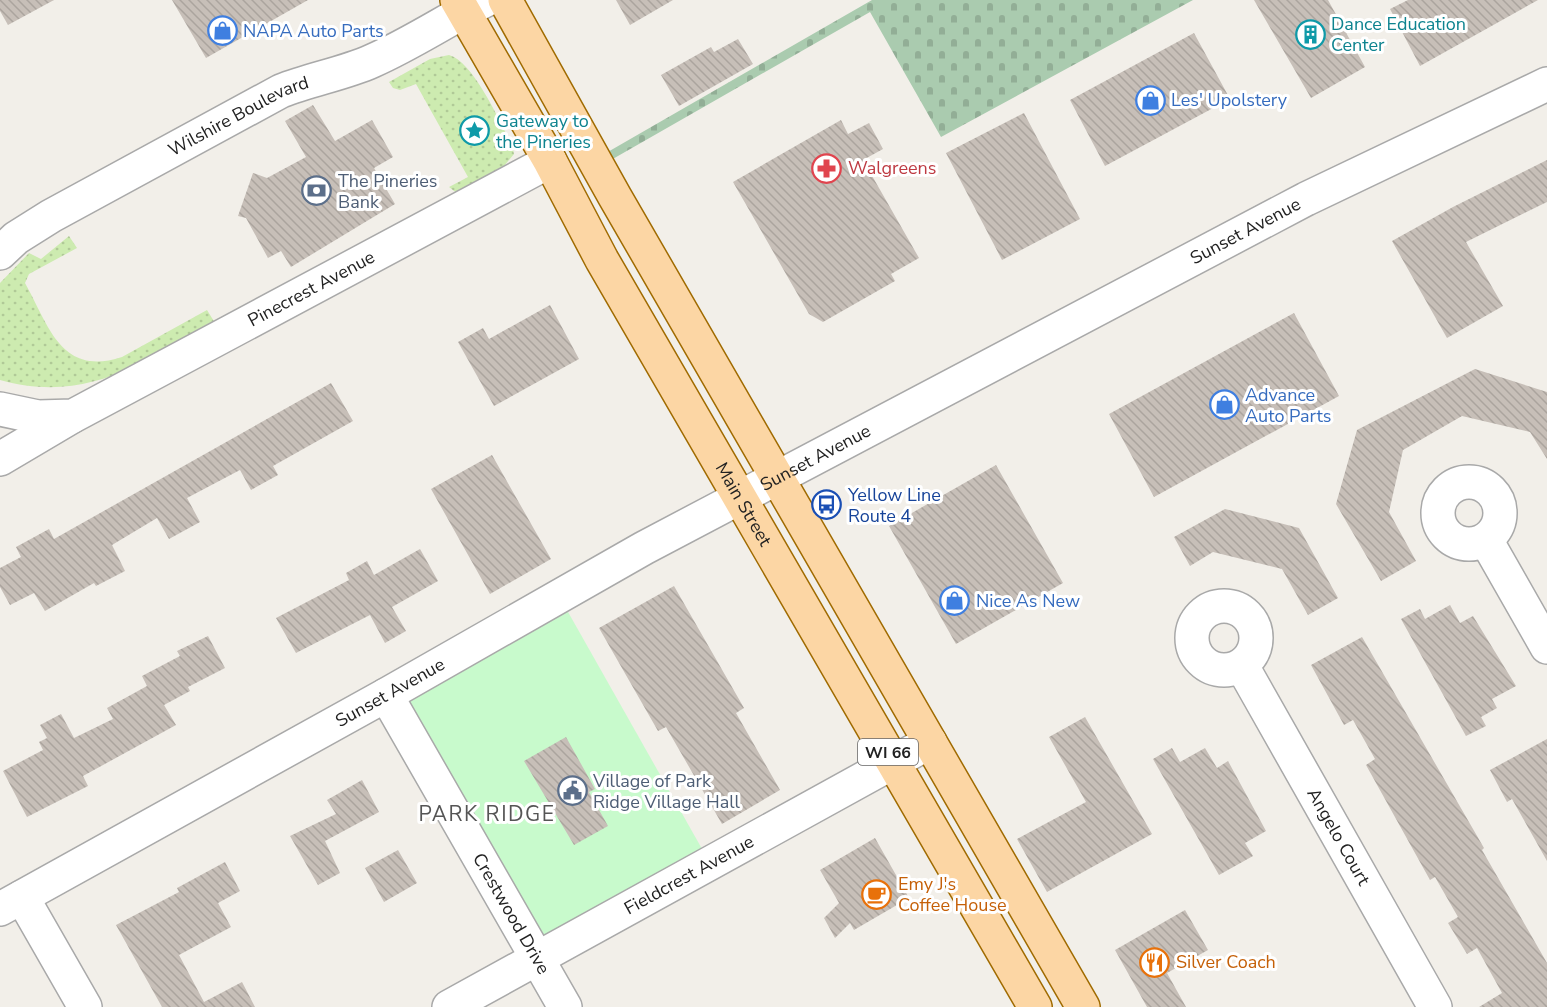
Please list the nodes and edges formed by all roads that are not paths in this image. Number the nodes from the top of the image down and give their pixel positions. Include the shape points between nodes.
1 (505, 0) edge
2 (469, 4) edge
3 (1538, 92) edge
4 (550, 161) junction
5 (0, 253) edge
6 (0, 409) edge
7 (73, 416) junction
8 (0, 459) edge
9 (778, 477) junction
10 (740, 497) junction
11 (1486, 540) dead end
12 (1547, 646) edge
13 (1242, 666) dead end
14 (386, 695) junction
15 (930, 741) junction
16 (894, 763) junction
17 (11, 903) edge
18 (537, 958) junction
19 (86, 1007) edge
20 (449, 1007) edge
21 (565, 1007) edge
22 (1035, 1007) edge
23 (1083, 1007) edge
24 (1435, 1007) edge

1 - 9 main road, WI 66
2 - 4 main road, Main Street / WI 66
2 - 5 street, Wilshire Boulevard via 375,60 281,91 51,216
3 - 9 street, Sunset Avenue via 1306,199
4 - 7 street, Pinecrest Avenue
4 - 10 main road, Main Street / WI 66 via 602,260
6 - 7 street, Pinecrest Avenue via 38,417
7 - 8 street, Pinecrest Avenue
9 - 10 street, Sunset Avenue
9 - 15 main road, WI 66
10 - 14 street, Sunset Avenue
10 - 16 main road, Main Street / WI 66
11 - 12 street
13 - 24 street, Angelo Court
14 - 17 street, Sunset Avenue
14 - 18 street, Crestwood Drive
15 - 16 street, Fieldcrest Avenue
15 - 23 main road, WI 66
16 - 18 street, Fieldcrest Avenue
16 - 22 main road, Main Street / WI 66
17 - 19 street
18 - 20 street, Fieldcrest Avenue
18 - 21 street, Crestwood Drive

